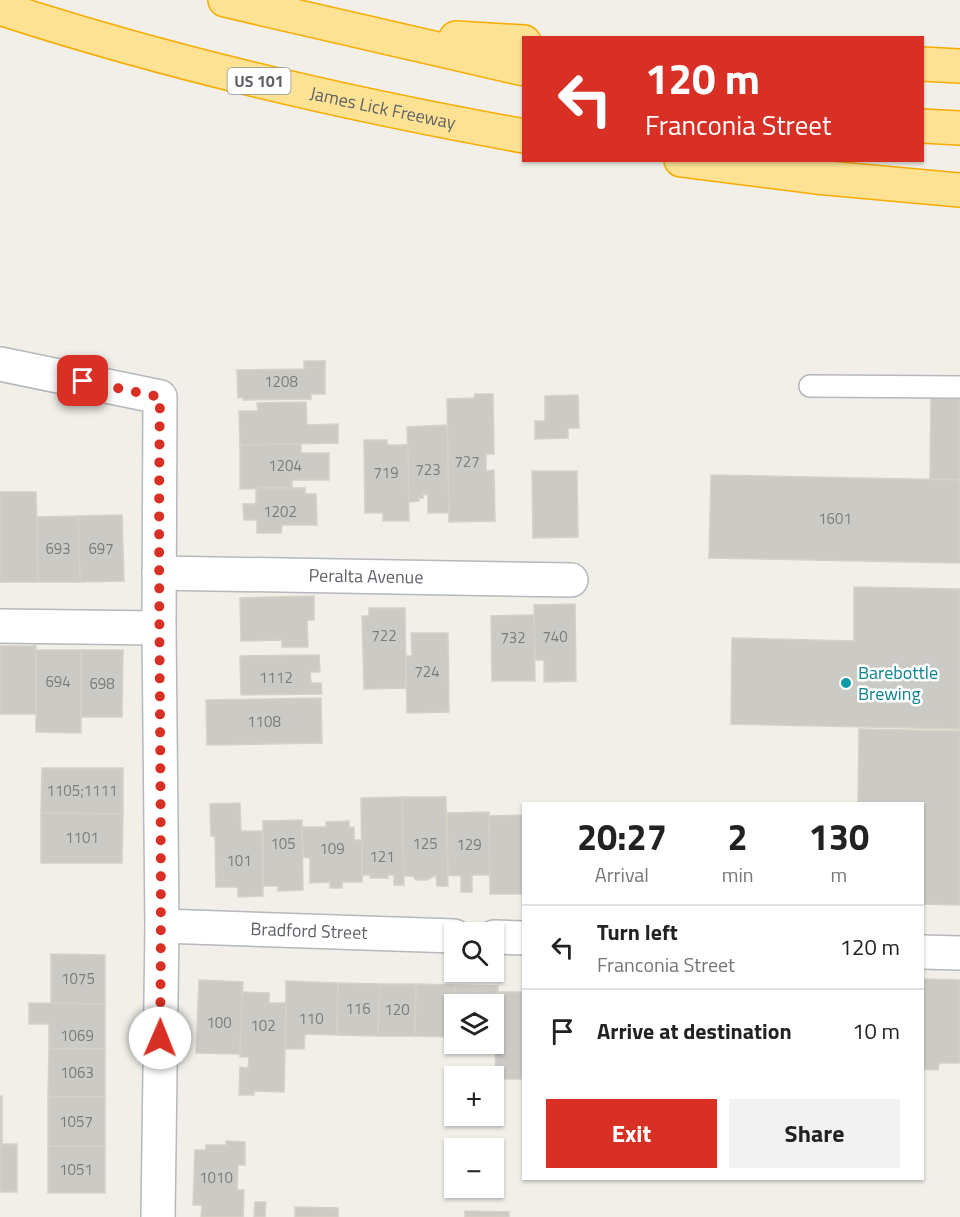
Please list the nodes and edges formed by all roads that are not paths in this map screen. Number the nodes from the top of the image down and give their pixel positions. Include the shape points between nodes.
1 (225, 0) edge
2 (0, 8) edge
3 (361, 33) junction
4 (522, 42) edge
5 (924, 64) edge
6 (960, 66) edge
7 (522, 69) edge
8 (924, 126) edge
9 (960, 128) edge
10 (522, 136) edge
11 (697, 162) edge
12 (960, 190) edge
13 (0, 364) edge
14 (810, 386) dead end
15 (960, 387) edge
16 (159, 573) junction
17 (572, 580) dead end
18 (0, 626) edge
19 (159, 628) junction
20 (162, 926) junction
21 (444, 936) edge
22 (504, 937) edge
23 (522, 938) edge
24 (924, 952) edge
25 (960, 953) edge
26 (158, 1217) edge

1 - 3 highway
2 - 10 highway, James Lick Freeway / US 101 via 255,80
3 - 4 highway
3 - 7 highway
5 - 6 highway
8 - 9 highway
11 - 12 highway
13 - 16 street via 160,397
14 - 15 lane
16 - 17 street, Peralta Avenue
16 - 19 street
18 - 19 street
19 - 20 street
20 - 21 street, Bradford Street
20 - 26 street
22 - 23 street
24 - 25 street

